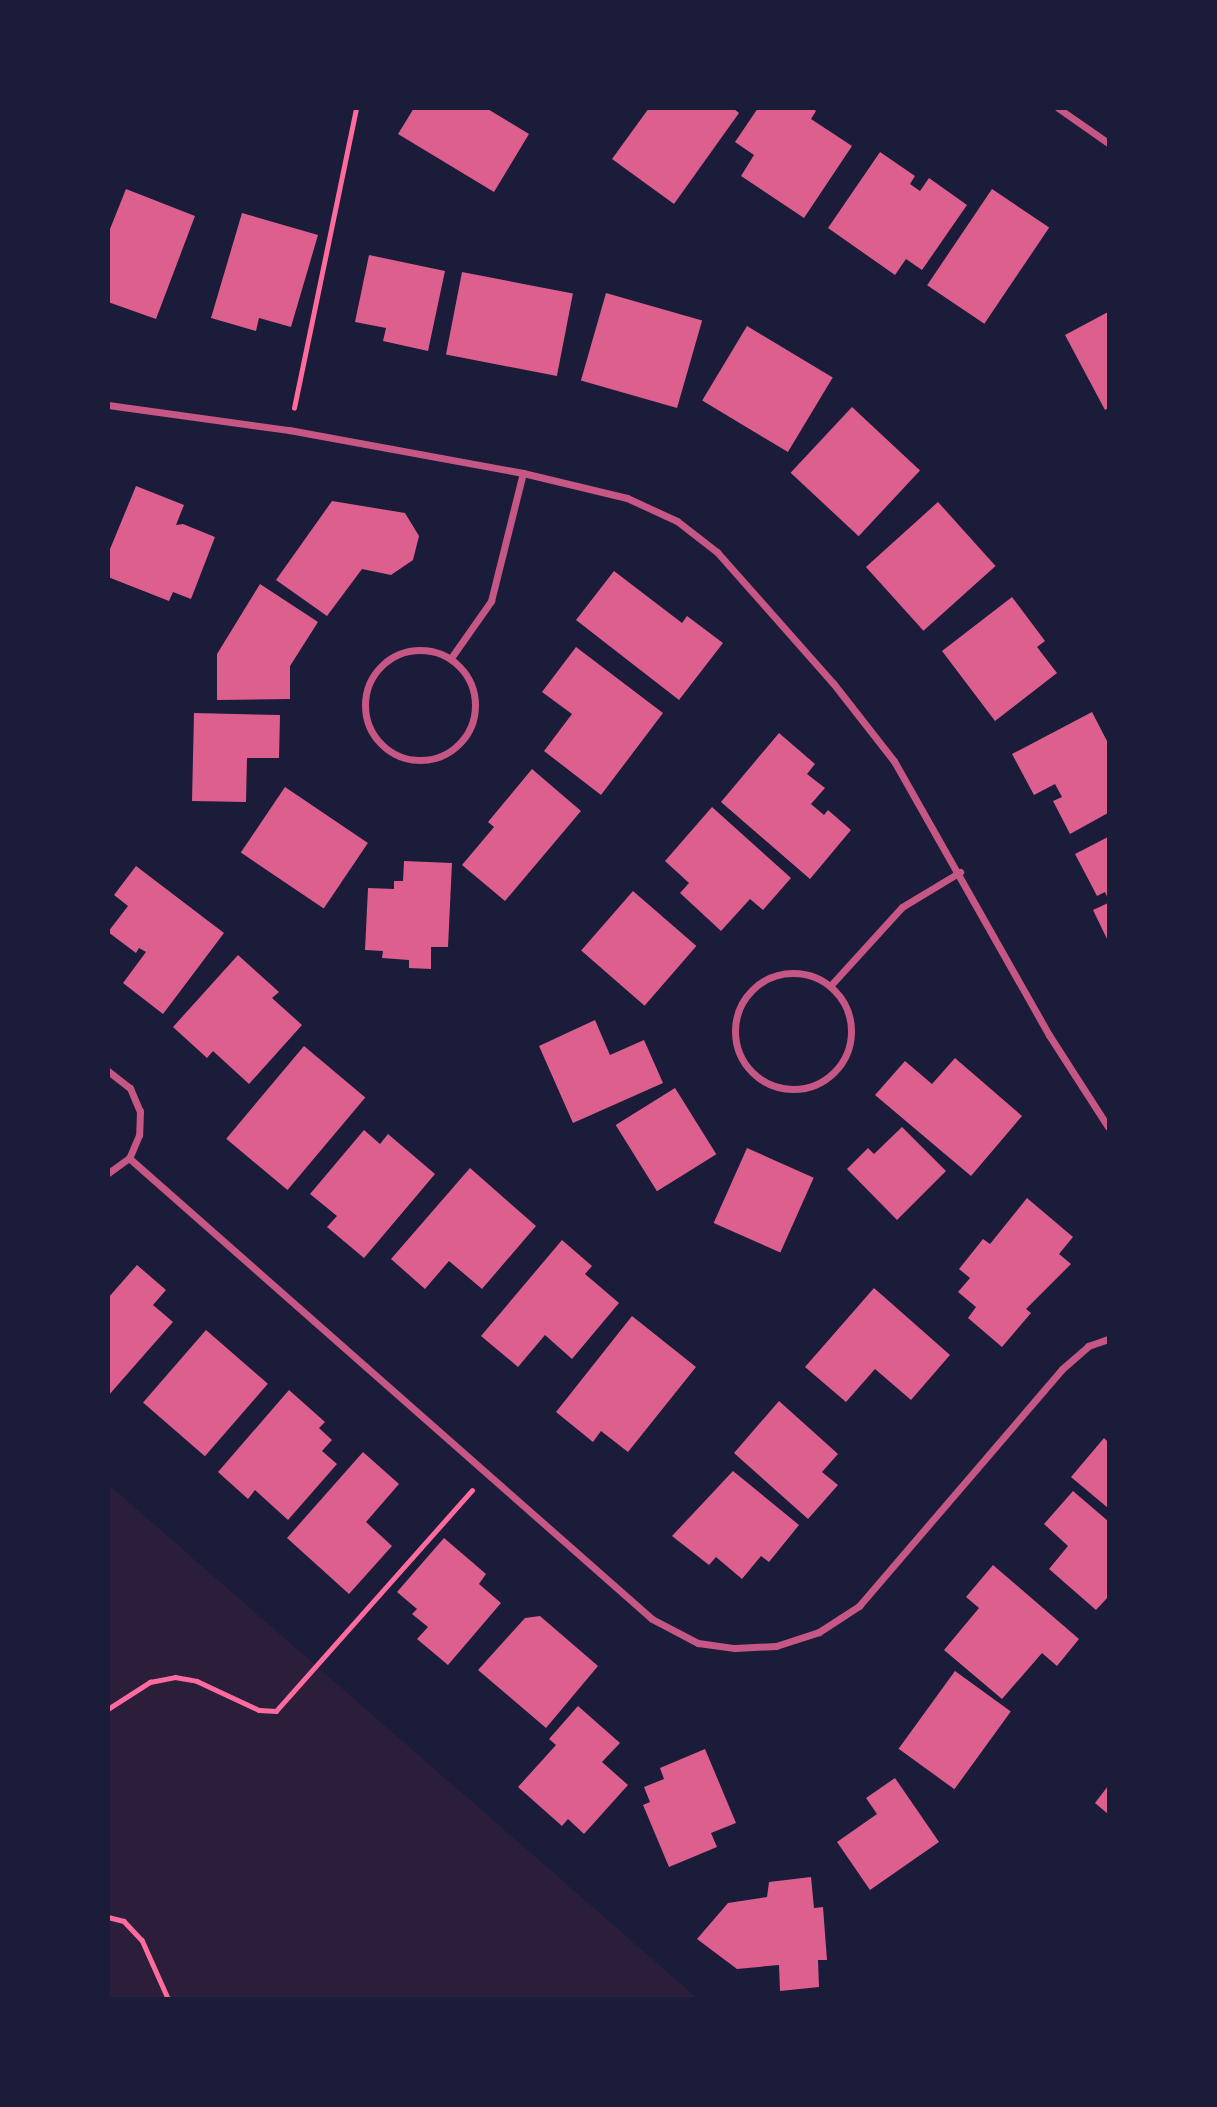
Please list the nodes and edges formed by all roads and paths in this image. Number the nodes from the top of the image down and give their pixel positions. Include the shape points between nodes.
1 (356, 108) edge
2 (1058, 108) edge
3 (1108, 143) edge
4 (108, 405) edge
5 (289, 430) junction
6 (523, 473) junction
7 (451, 657) junction
8 (960, 872) junction
9 (831, 985) junction
10 (108, 1071) edge
11 (1108, 1127) edge
12 (129, 1158) junction
13 (108, 1173) edge
14 (1108, 1339) edge
15 (488, 1472) junction
16 (108, 1709) edge
17 (108, 1917) edge
18 (169, 1998) edge

1 - 5 path
2 - 3 street
4 - 5 street
5 - 6 street
6 - 7 street via 491,601
6 - 8 street via 627,498 677,521 717,552 833,683 894,761
7 - 7 street via 417,648 384,660 365,690 367,725 388,752 422,762 455,749 474,720 472,685
8 - 9 street via 902,907
8 - 11 street via 1049,1035
9 - 9 street via 809,974 785,972 762,981 744,998 736,1021 737,1046 748,1067 766,1083 790,1089 814,1086 835,1072 848,1052 852,1028 846,1004
10 - 12 street via 130,1088 140,1111 139,1135
12 - 13 street
12 - 15 street
14 - 15 street via 1088,1346 1062,1369 859,1606 819,1632 776,1646 735,1648 698,1643 652,1619
15 - 16 path via 276,1711 259,1710 197,1681 175,1677 137,1688
17 - 18 path via 124,1921 142,1940

